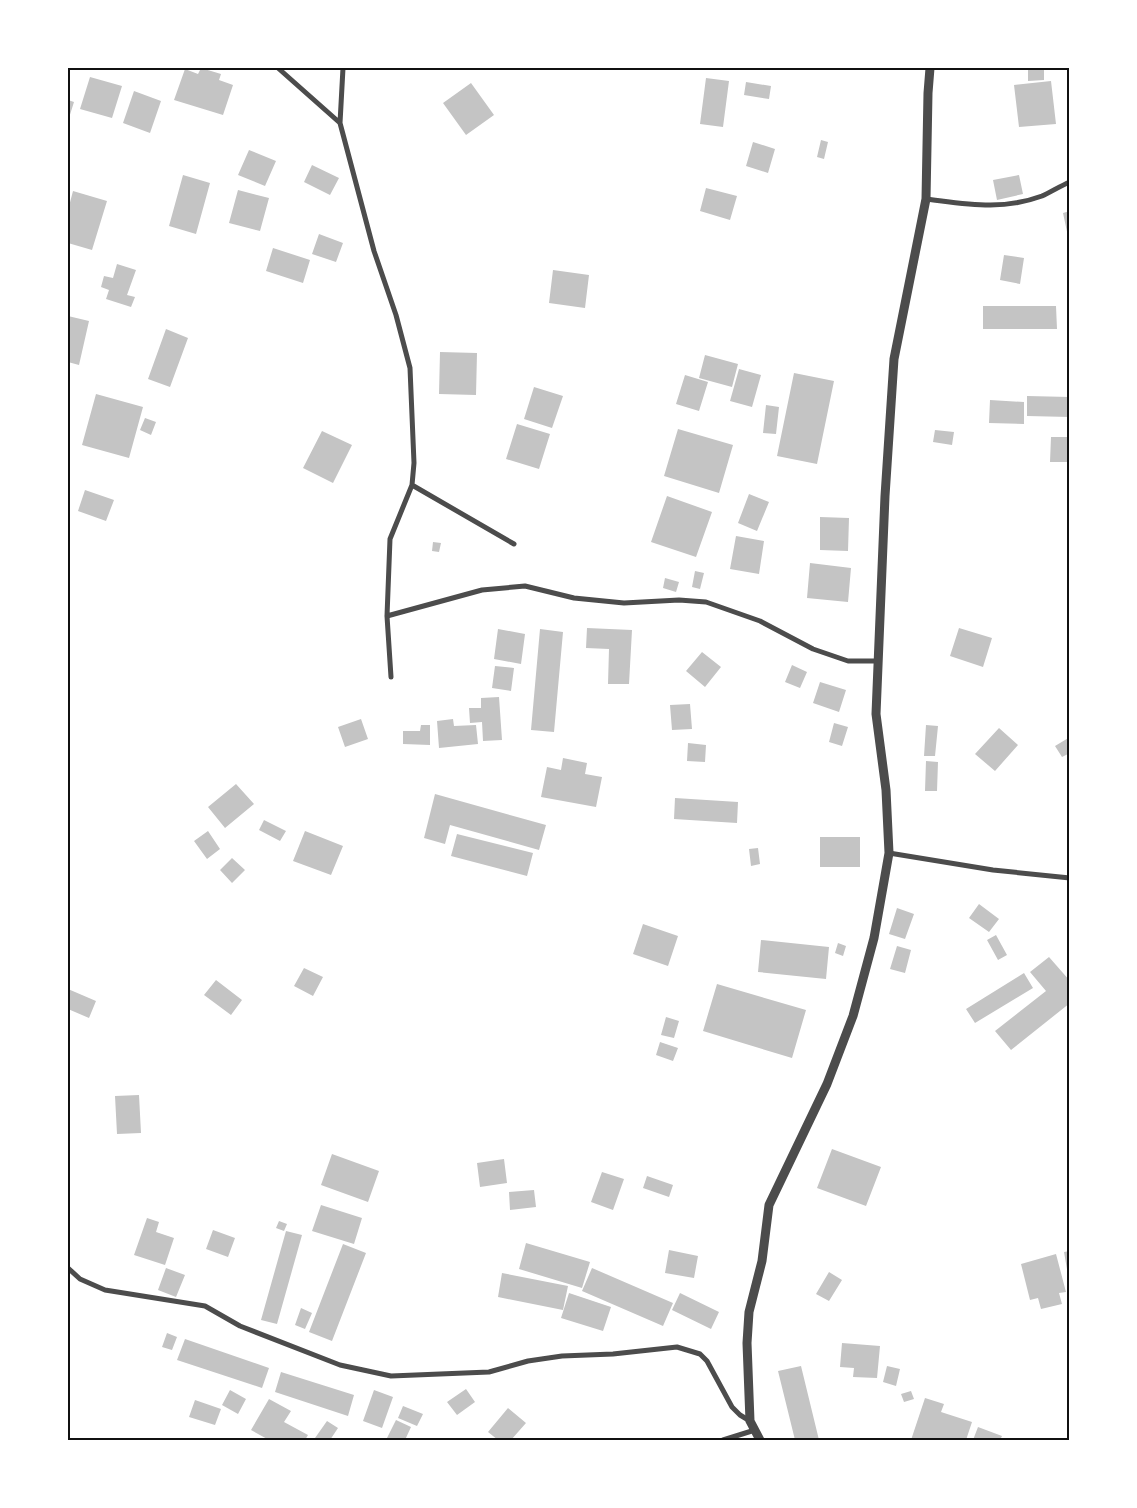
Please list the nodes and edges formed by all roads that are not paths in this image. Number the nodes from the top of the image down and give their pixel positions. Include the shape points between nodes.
1 (278, 68) edge
2 (343, 68) edge
3 (930, 68) edge
4 (340, 122) junction
5 (1070, 182) edge
6 (926, 199) junction
7 (412, 485) junction
8 (514, 544) dead end
9 (387, 616) junction
10 (878, 661) junction
11 (391, 677) dead end
12 (889, 853) junction
13 (1070, 878) edge
14 (68, 1268) edge
15 (750, 1421) junction
16 (755, 1430) junction
17 (723, 1440) edge
18 (760, 1440) edge

1 - 4 street
2 - 4 street
3 - 6 street
4 - 7 street via 374,251 410,368 414,428
5 - 6 street via 1043,195 989,207
6 - 10 street via 894,359
7 - 8 street
7 - 9 street via 390,539
9 - 10 street via 482,590 525,586 574,598 624,604 679,600 706,602 760,621 813,649 848,662
9 - 11 street
10 - 12 street via 876,714 886,790
12 - 13 street
12 - 15 street via 874,938 853,1016 827,1084 770,1205 762,1261 749,1312
14 - 15 street via 105,1290 205,1306 240,1326 340,1365 391,1376 489,1372 562,1356 677,1347 700,1354 707,1361 732,1407
15 - 16 street
16 - 17 street
16 - 18 street

